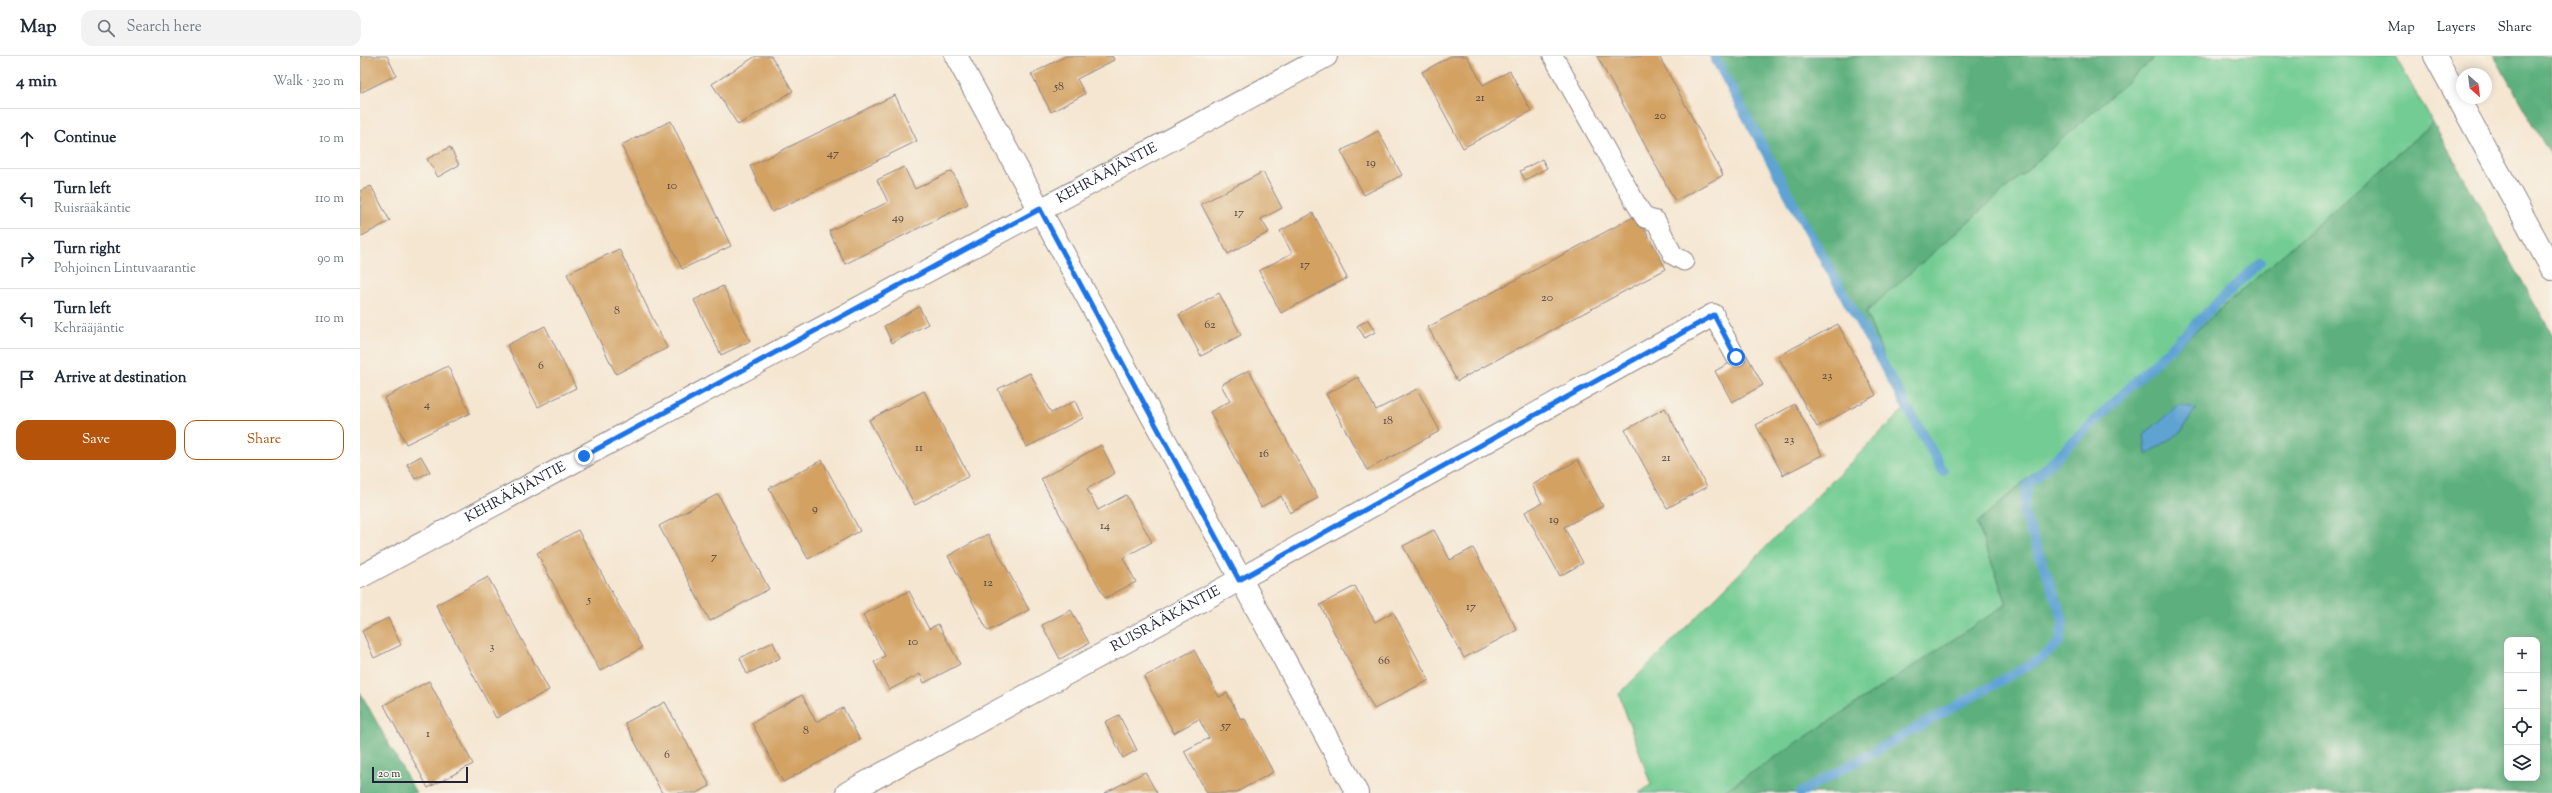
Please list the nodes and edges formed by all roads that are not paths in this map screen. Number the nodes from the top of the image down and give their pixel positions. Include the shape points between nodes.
1 (956, 56) edge
2 (1326, 56) edge
3 (1553, 56) edge
4 (2434, 56) edge
5 (1040, 209) junction
6 (1684, 260) dead end
7 (2552, 269) edge
8 (1714, 315) joint
9 (1736, 357) dead end
10 (360, 576) edge
11 (1239, 580) junction
12 (847, 793) edge
13 (1357, 793) edge

1 - 5 street
2 - 5 street, KEHRÄÄJÄNTIE
3 - 6 lane via 1645,218 1656,221 1674,255
4 - 7 street
5 - 10 street, KEHRÄÄJÄNTIE
5 - 11 street
8 - 9 lane
8 - 11 street, RUISRÄÄKÄNTIE
11 - 12 street, RUISRÄÄKÄNTIE
11 - 13 street

